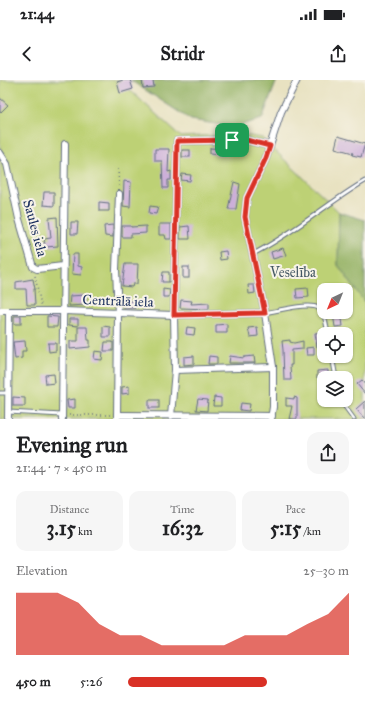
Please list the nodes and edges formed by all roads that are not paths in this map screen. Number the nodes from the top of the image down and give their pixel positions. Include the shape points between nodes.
1 (297, 80) edge
2 (65, 144) dead end
3 (270, 146) junction
4 (0, 153) edge
5 (365, 181) edge
6 (119, 194) road end
7 (253, 254) junction
8 (63, 266) junction
9 (0, 311) edge
10 (9, 311) junction
11 (64, 311) junction
12 (265, 313) junction
13 (118, 314) junction
14 (174, 315) junction
15 (327, 327) edge
16 (273, 367) junction
17 (175, 370) junction
18 (0, 393) edge
19 (9, 394) junction
20 (345, 407) edge
21 (8, 412) junction
22 (171, 416) junction
23 (62, 417) edge
24 (117, 417) edge
25 (271, 418) edge
26 (8, 419) edge
27 (354, 419) edge

1 - 3 street via 281,112
2 - 8 street
3 - 7 street via 247,198 245,217
3 - 14 street via 246,140 177,141
4 - 8 street, Saules iela via 7,164 19,220 33,267 38,269
5 - 7 lane via 293,232
6 - 13 street via 116,270
7 - 12 street
8 - 11 street
9 - 10 street, Centrālā iela
10 - 11 street, Centrālā iela
10 - 19 street
11 - 13 street, Centrālā iela
11 - 23 street
12 - 14 street, Centrālā iela
12 - 15 lane via 309,305 318,308 325,318
12 - 16 street
13 - 14 street, Centrālā iela
13 - 24 street
14 - 17 street
16 - 17 street
16 - 25 street
17 - 22 street
18 - 19 lane
19 - 21 street
20 - 27 lane
21 - 23 lane
21 - 26 street
22 - 24 street
22 - 25 street

